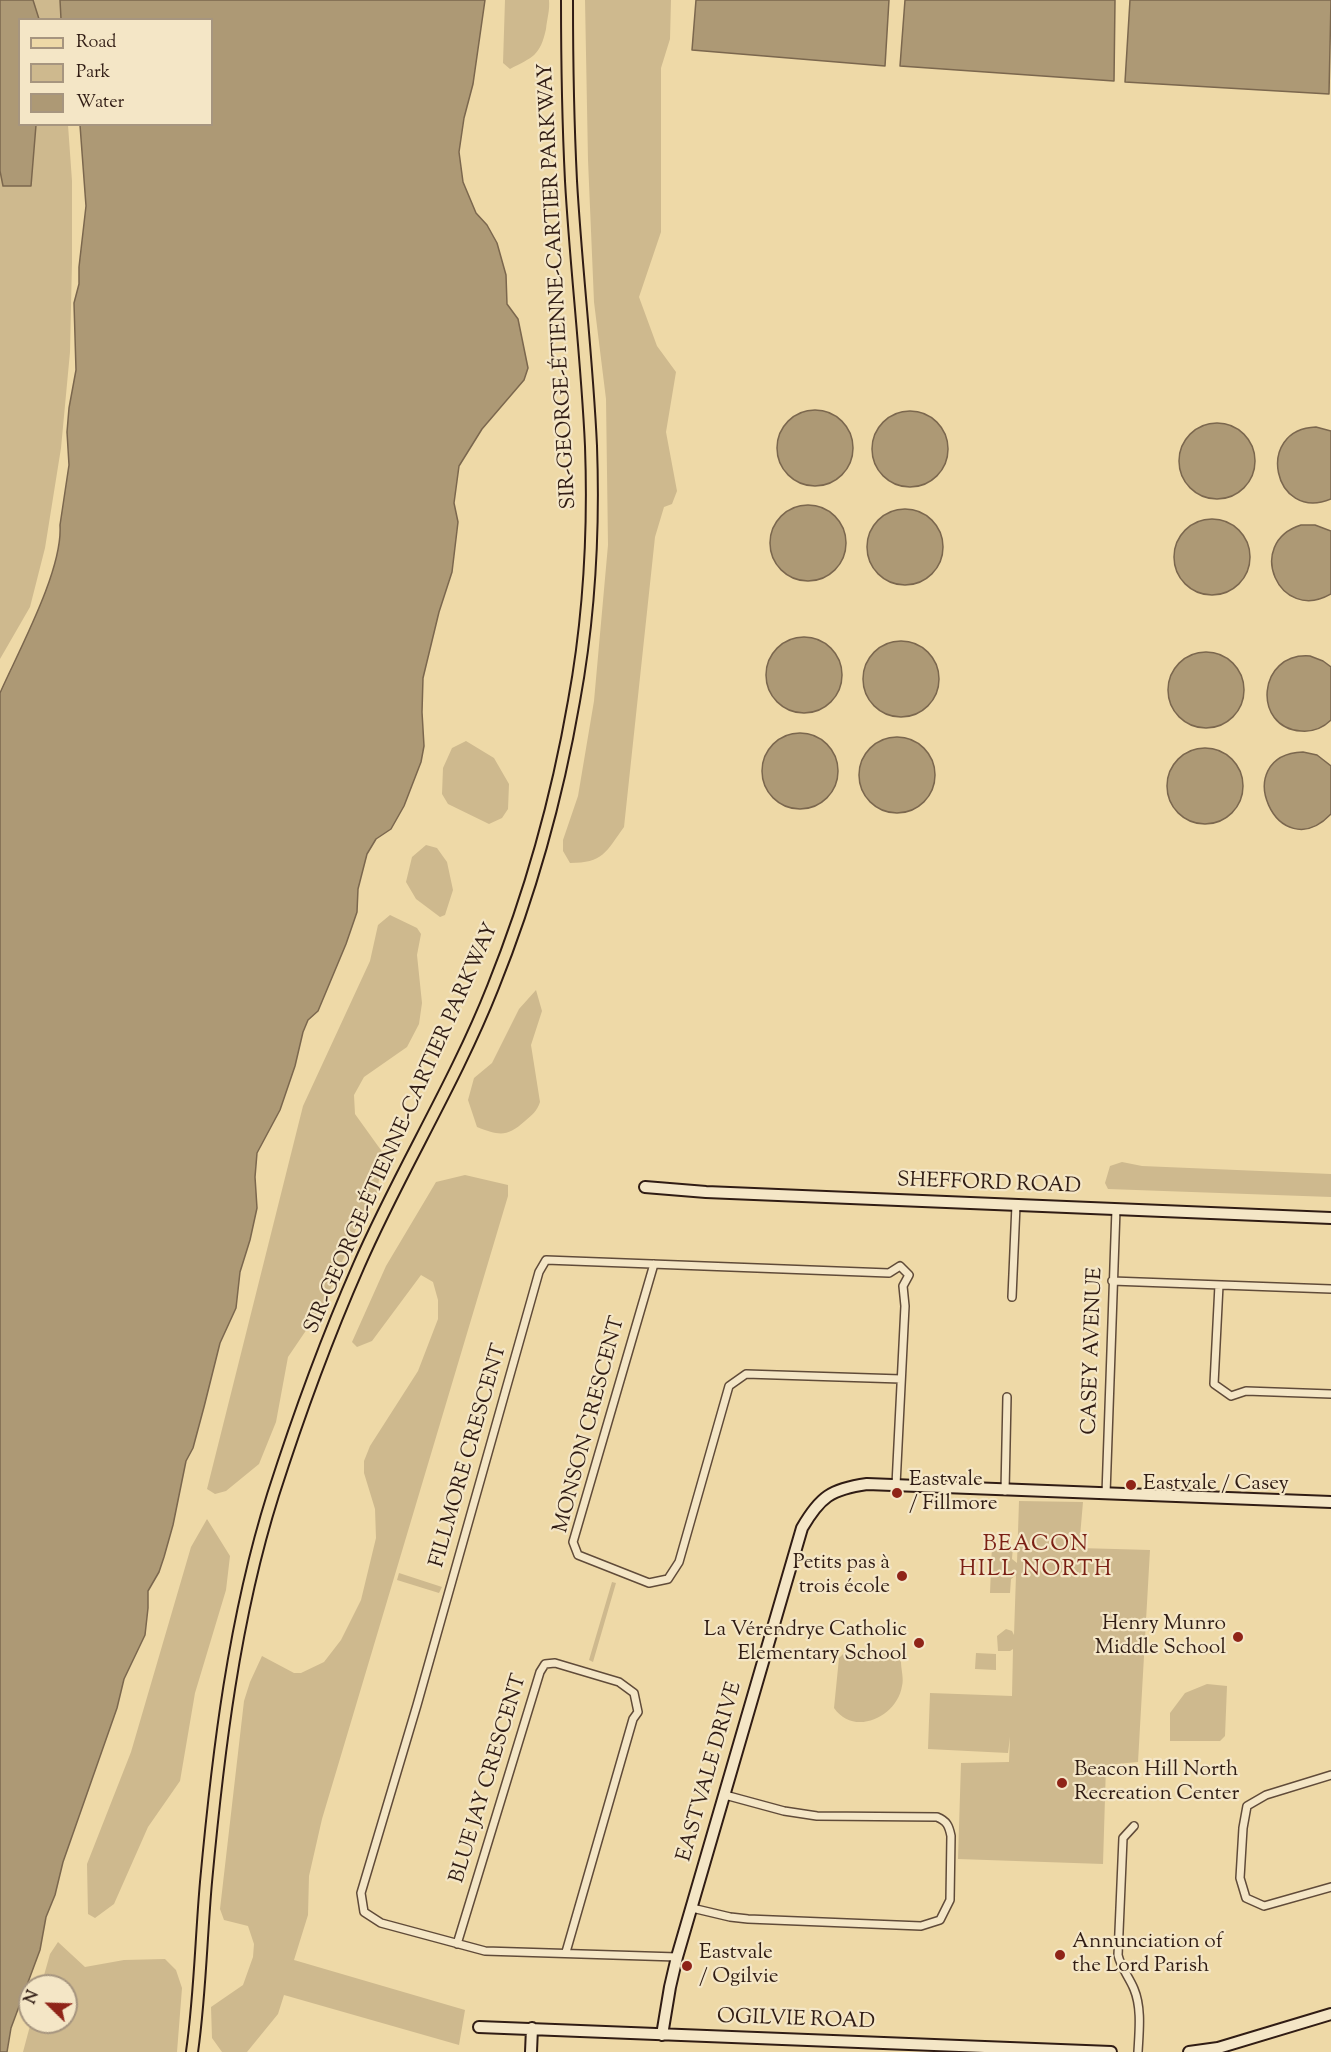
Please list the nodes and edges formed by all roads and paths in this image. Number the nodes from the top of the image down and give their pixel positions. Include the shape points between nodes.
1 (567, 0) edge
2 (645, 1187) dead end
3 (1016, 1204) junction
4 (1116, 1209) junction
5 (1331, 1218) edge
6 (654, 1264) junction
7 (1112, 1281) junction
8 (1219, 1285) junction
9 (1331, 1289) edge
10 (1012, 1297) dead end
11 (901, 1379) junction
12 (1331, 1394) edge
13 (1007, 1397) dead end
14 (896, 1485) junction
15 (1005, 1491) junction
16 (1106, 1494) junction
17 (1331, 1502) edge
18 (1331, 1775) edge
19 (725, 1795) junction
20 (1134, 1826) dead end
21 (1331, 1887) edge
22 (692, 1908) junction
23 (457, 1944) junction
24 (566, 1952) junction
25 (677, 1957) junction
26 (1331, 2014) edge
27 (479, 2027) dead end
28 (532, 2028) junction
29 (662, 2035) junction
30 (1086, 2051) edge
31 (192, 2052) edge
32 (531, 2052) edge
33 (1112, 2052) edge
34 (1138, 2052) edge
35 (1189, 2052) edge

1 - 31 main road, SIR-GEORGE-ÉTIENNE-CARTIER PARKWAY via 571,180 591,448 590,570 576,694 526,902 492,991 360,1263 272,1498 229,1682 206,1877
2 - 3 street, SHEFFORD ROAD
3 - 4 street, SHEFFORD ROAD
3 - 10 street
4 - 5 street, SHEFFORD ROAD
4 - 7 street, CASEY AVENUE
6 - 11 street, FILLMORE CRESCENT via 889,1273 900,1266 909,1275 903,1286
6 - 11 street, MONSON CRESCENT via 573,1542 578,1555 592,1562 649,1582 668,1579 679,1562 729,1386 746,1374
6 - 23 street, FILLMORE CRESCENT via 546,1260 539,1272 361,1893 364,1912 381,1923
7 - 8 street
7 - 16 street, CASEY AVENUE
8 - 9 street
8 - 12 street via 1214,1384 1231,1396 1246,1391
11 - 14 street, FILLMORE CRESCENT
13 - 15 street
14 - 15 street, EASTVALE DRIVE
14 - 19 street, EASTVALE DRIVE via 867,1484 836,1491 813,1509 802,1528
15 - 16 street, EASTVALE DRIVE
16 - 17 street, EASTVALE DRIVE
18 - 21 street via 1266,1795 1247,1806 1240,1878 1246,1898 1264,1906
19 - 22 street, EASTVALE DRIVE
19 - 22 street via 817,1816 938,1817 949,1826 951,1836 950,1900 940,1920 921,1926 748,1919
20 - 34 street via 1123,1838 1118,1955 1138,2003
22 - 25 street, EASTVALE DRIVE
23 - 24 street, FILLMORE CRESCENT via 485,1951
23 - 24 street, BLUE JAY CRESCENT via 540,1672 545,1664 555,1663 619,1682 634,1693 638,1713 633,1719
24 - 25 street, FILLMORE CRESCENT
25 - 29 street, EASTVALE DRIVE
26 - 35 street via 1218,2049
27 - 28 street, OGILVIE ROAD
28 - 29 street, OGILVIE ROAD
28 - 32 street
29 - 30 street, OGILVIE ROAD
30 - 33 street, OGILVIE ROAD

